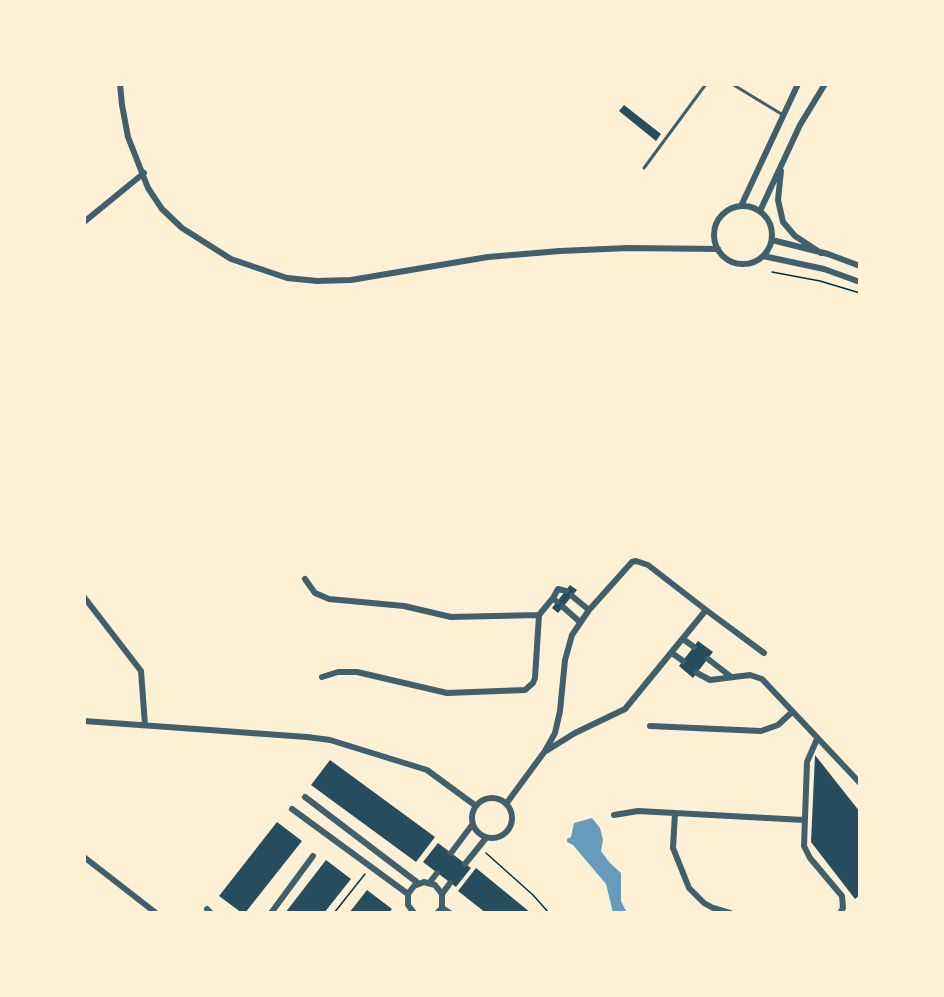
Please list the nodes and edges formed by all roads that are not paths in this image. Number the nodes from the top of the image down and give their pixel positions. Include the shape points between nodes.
1 (120, 84) edge
2 (706, 84) edge
3 (732, 84) edge
4 (798, 84) edge
5 (825, 84) edge
6 (783, 115) junction
7 (782, 165) junction
8 (644, 168) dead end
9 (144, 173) junction
10 (741, 206) junction
11 (760, 211) junction
12 (84, 222) edge
13 (772, 240) junction
14 (718, 249) junction
15 (821, 253) junction
16 (763, 256) junction
17 (860, 266) edge
18 (860, 282) edge
19 (305, 579) dead end
20 (566, 591) dead end
21 (572, 596) dead end
22 (84, 597) edge
23 (563, 607) dead end
24 (589, 610) junction
25 (706, 610) junction
26 (539, 615) junction
27 (580, 622) junction
28 (683, 639) junction
29 (694, 647) dead end
30 (672, 653) junction
31 (764, 653) dead end
32 (708, 659) dead end
33 (683, 661) dead end
34 (697, 673) dead end
35 (730, 676) junction
36 (322, 677) dead end
37 (792, 712) junction
38 (84, 721) edge
39 (145, 725) junction
40 (650, 726) dead end
41 (817, 739) junction
42 (545, 751) junction
43 (860, 783) edge
44 (305, 797) dead end
45 (506, 804) junction
46 (476, 806) junction
47 (292, 810) dead end
48 (675, 813) junction
49 (614, 814) dead end
50 (804, 820) junction
51 (472, 825) junction
52 (486, 838) junction
53 (451, 853) dead end
54 (313, 856) dead end
55 (84, 858) edge
56 (465, 864) dead end
57 (437, 873) dead end
58 (430, 882) junction
59 (418, 883) junction
60 (450, 883) dead end
61 (408, 894) junction
62 (442, 894) junction
63 (440, 910) edge
64 (156, 913) edge
65 (271, 913) edge
66 (414, 913) edge
67 (450, 913) edge
68 (730, 913) edge
69 (840, 913) edge

1 - 9 street via 128,137
2 - 8 lane
3 - 6 lane
4 - 6 street
5 - 7 street
6 - 10 street
7 - 11 street
7 - 15 street via 780,214 795,236
9 - 12 street
9 - 14 street via 148,188 162,209 182,228 231,259 287,278 351,280 488,257 560,251
10 - 11 street
10 - 14 street via 718,221
11 - 13 street via 771,227
13 - 15 street
13 - 16 street
14 - 16 street via 735,262 750,263
15 - 17 street
16 - 18 street via 824,269
19 - 26 street via 315,593 329,599 404,606 451,617
20 - 26 street via 558,589 555,600
21 - 24 street
22 - 39 street via 141,672
23 - 27 street
24 - 25 street via 628,565 636,561 648,565
24 - 27 street
25 - 28 street
25 - 31 street
26 - 36 street via 535,678 525,690 447,693 357,672
27 - 42 street via 565,660 558,724
28 - 29 street
28 - 30 street
30 - 33 street
30 - 42 street via 625,709
32 - 35 street
34 - 35 street via 710,680
35 - 37 street via 750,675 762,680
37 - 40 street via 778,725 762,731
37 - 41 street
38 - 39 street
39 - 46 street via 330,740 427,770
41 - 43 street
41 - 50 street via 807,762
42 - 45 street
44 - 59 street
45 - 46 street via 487,799
45 - 52 street via 512,816 509,829 499,837
46 - 51 street
47 - 61 street
48 - 49 street
48 - 50 street
48 - 68 street via 673,848 689,888 704,903
50 - 69 street via 806,852 842,896
51 - 52 street
51 - 53 street
52 - 56 street
54 - 65 street
55 - 64 street
57 - 58 street
58 - 59 street
58 - 62 street
59 - 61 street
60 - 62 street
61 - 66 street via 408,905
62 - 63 street
63 - 67 street

